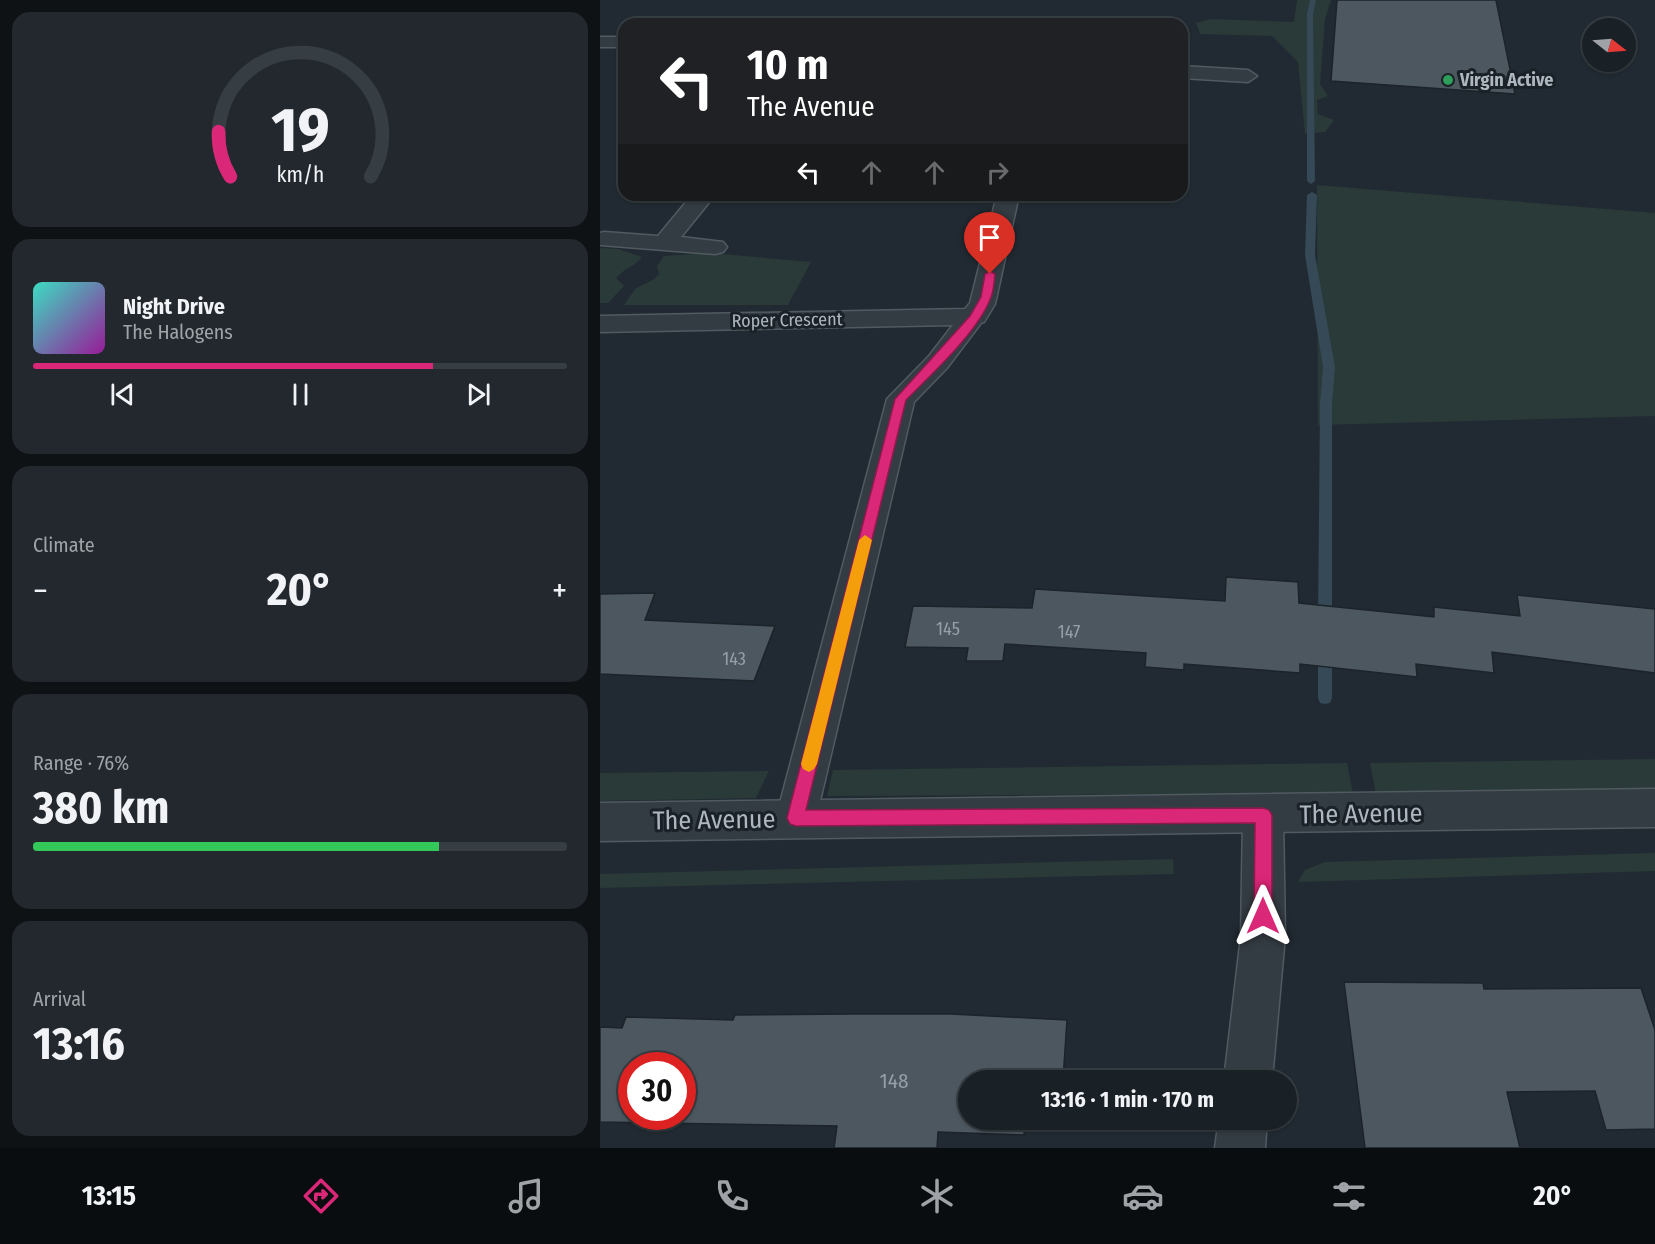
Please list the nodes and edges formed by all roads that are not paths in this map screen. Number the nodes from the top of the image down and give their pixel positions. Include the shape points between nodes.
1 (600, 42) edge
2 (618, 42) edge
3 (1188, 72) edge
4 (1248, 76) dead end
5 (699, 201) edge
6 (1007, 201) edge
7 (604, 239) dead end
8 (664, 243) junction
9 (716, 248) dead end
10 (975, 317) junction
11 (600, 324) edge
12 (1655, 808) edge
13 (1263, 815) junction
14 (796, 818) junction
15 (600, 822) edge
16 (1249, 1070) edge
17 (1242, 1130) edge
18 (1240, 1148) edge

1 - 2 street
3 - 4 street
5 - 8 street
6 - 10 street via 986,297
7 - 8 street
8 - 9 street
10 - 11 street, Roper Crescent
10 - 14 street via 901,399
12 - 13 street, The Avenue
13 - 14 street, The Avenue
13 - 16 street via 1263,936
14 - 15 street, The Avenue
17 - 18 street

